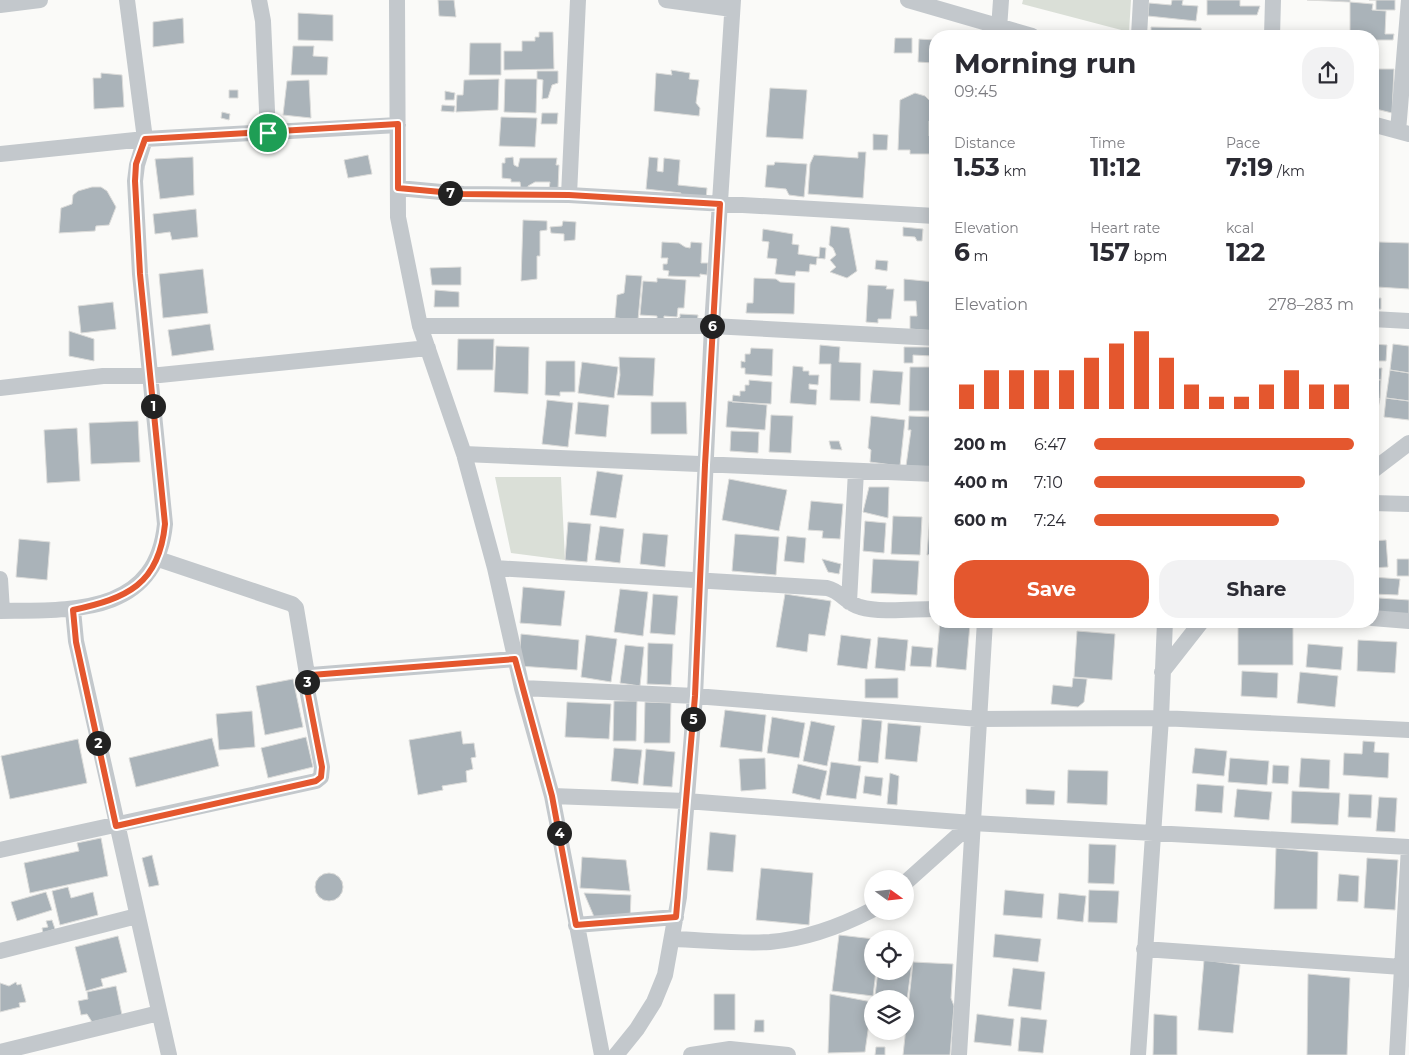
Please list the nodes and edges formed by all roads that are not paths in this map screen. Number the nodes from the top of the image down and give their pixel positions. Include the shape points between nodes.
1 (40, 0) edge
2 (127, 0) edge
3 (259, 0) edge
4 (397, 0) edge
5 (578, 0) edge
6 (666, 0) edge
7 (908, 0) edge
8 (1001, 0) edge
9 (1142, 0) edge
10 (1273, 0) edge
11 (1409, 0) edge
12 (0, 5) edge
13 (733, 5) edge
14 (999, 28) junction
15 (1006, 30) edge
16 (1140, 30) edge
17 (1272, 30) edge
18 (398, 124) junction
19 (1379, 126) edge
20 (1403, 132) edge
21 (268, 133) junction
22 (145, 139) junction
23 (0, 154) edge
24 (398, 188) junction
25 (569, 195) junction
26 (720, 204) junction
27 (929, 216) edge
28 (1379, 319) edge
29 (1409, 321) edge
30 (420, 326) junction
31 (712, 326) junction
32 (929, 338) edge
33 (428, 348) junction
34 (150, 376) junction
35 (0, 388) edge
36 (1409, 443) edge
37 (464, 454) junction
38 (705, 465) junction
39 (1379, 466) edge
40 (856, 471) junction
41 (929, 474) edge
42 (1379, 503) edge
43 (1409, 504) edge
44 (158, 559) junction
45 (495, 568) junction
46 (0, 579) edge
47 (701, 582) junction
48 (849, 602) junction
49 (929, 609) edge
50 (73, 610) junction
51 (1, 611) edge
52 (1379, 618) edge
53 (1409, 620) edge
54 (985, 628) edge
55 (1163, 628) edge
56 (1197, 628) edge
57 (515, 659) junction
58 (1162, 672) junction
59 (308, 680) junction
60 (522, 688) junction
61 (695, 696) junction
62 (1161, 718) junction
63 (979, 719) junction
64 (1409, 730) edge
65 (552, 796) junction
66 (686, 801) junction
67 (972, 823) junction
68 (116, 826) junction
69 (1152, 833) junction
70 (1409, 847) edge
71 (0, 850) edge
72 (914, 875) edge
73 (864, 914) edge
74 (137, 916) junction
75 (676, 917) junction
76 (576, 925) junction
77 (673, 939) junction
78 (1144, 949) junction
79 (0, 951) edge
80 (1402, 967) junction
81 (159, 1013) junction
82 (0, 1052) edge
83 (169, 1055) edge
84 (602, 1055) edge
85 (616, 1055) edge
86 (691, 1055) edge
87 (788, 1055) edge
88 (959, 1055) edge
89 (1138, 1055) edge
90 (1397, 1055) edge

1 - 12 street
2 - 22 street
3 - 21 street via 263,21
4 - 18 street
5 - 25 street
6 - 13 street
7 - 14 street
8 - 14 street
9 - 16 street
10 - 17 street
11 - 20 street
13 - 26 street
14 - 15 street
18 - 21 street
18 - 24 street
19 - 20 street
21 - 22 street
22 - 23 street
22 - 34 street via 136,164 135,181
24 - 25 street via 463,194
24 - 30 street via 398,217
25 - 26 street
26 - 27 street
26 - 31 street
28 - 29 street
30 - 31 street
30 - 33 street
31 - 32 street
31 - 38 street
33 - 34 street
33 - 37 street
34 - 35 street via 103,376
34 - 44 street via 165,524
36 - 39 street
37 - 38 street
37 - 45 street
38 - 40 street
38 - 47 street
40 - 41 street
40 - 48 street
42 - 43 street
44 - 50 street via 147,577 133,589 110,602
44 - 59 street via 292,604 296,608
45 - 47 street
45 - 57 street
46 - 51 street
47 - 48 street via 827,588 836,590
47 - 61 street
48 - 49 street via 860,607
50 - 51 street
50 - 68 street via 76,642
52 - 53 street
54 - 63 street
55 - 58 street
56 - 58 street
57 - 59 street via 311,675
57 - 60 street
58 - 62 street
59 - 68 street via 307,693 322,767 321,777 316,781
60 - 61 street
60 - 65 street
61 - 63 street
61 - 66 street
62 - 63 street
62 - 64 street
62 - 69 street
63 - 67 street
65 - 66 street
65 - 76 street
66 - 67 street
66 - 75 street
67 - 69 street
67 - 72 street
67 - 88 street
68 - 71 street
68 - 74 street
69 - 70 street
69 - 78 street
70 - 80 street
73 - 77 street via 812,934 770,942
74 - 79 street
74 - 81 street
75 - 76 street
75 - 77 street
76 - 84 street
77 - 85 street via 665,975 654,1002
78 - 80 street
78 - 89 street
80 - 90 street
81 - 82 street
81 - 83 street
86 - 87 street via 730,1049

